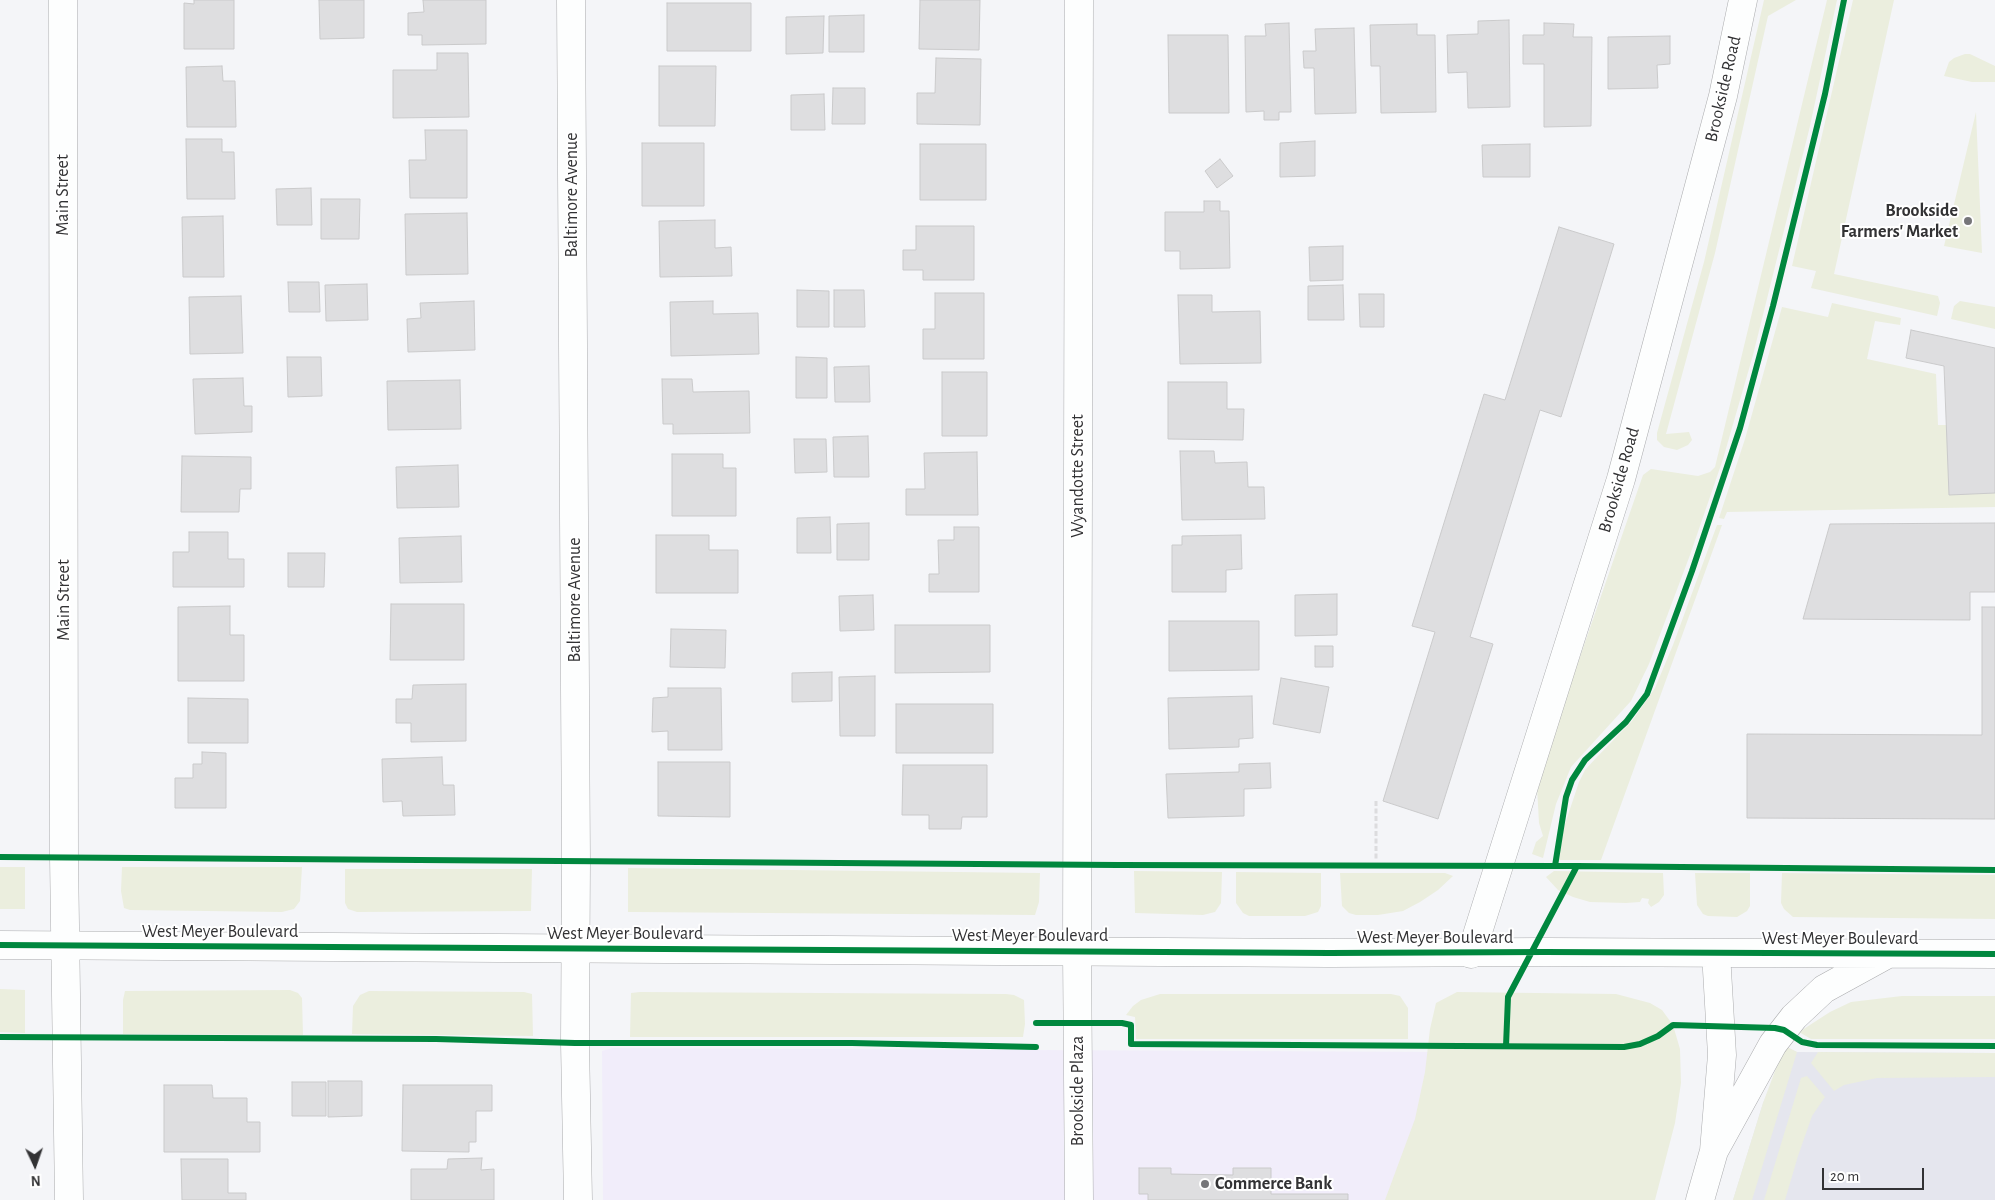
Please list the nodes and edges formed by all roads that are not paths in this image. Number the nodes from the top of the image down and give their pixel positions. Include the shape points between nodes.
1 (63, 0) edge
2 (571, 0) edge
3 (1080, 0) edge
4 (1743, 0) edge
5 (0, 945) edge
6 (65, 946) junction
7 (576, 948) junction
8 (1077, 952) junction
9 (1716, 953) junction
10 (1471, 954) junction
11 (1888, 954) junction
12 (1995, 954) edge
13 (1714, 1151) junction
14 (69, 1200) edge
15 (578, 1200) edge
16 (1079, 1200) edge
17 (1700, 1200) edge

1 - 6 street, Main Street
2 - 7 street, Baltimore Avenue
3 - 8 street, Wyandotte Street
4 - 10 street, Brookside Road via 1723,96 1621,479
5 - 6 street, West Meyer Boulevard
6 - 7 street, West Meyer Boulevard
6 - 14 street, Main Street
7 - 8 street, West Meyer Boulevard
7 - 15 street, Baltimore Avenue
8 - 10 street, West Meyer Boulevard
8 - 16 street, Brookside Plaza
9 - 10 street, West Meyer Boulevard
9 - 11 street, West Meyer Boulevard
9 - 13 street via 1722,1055
11 - 12 street, West Meyer Boulevard
11 - 13 street via 1824,989 1794,1017 1773,1044
13 - 17 street

